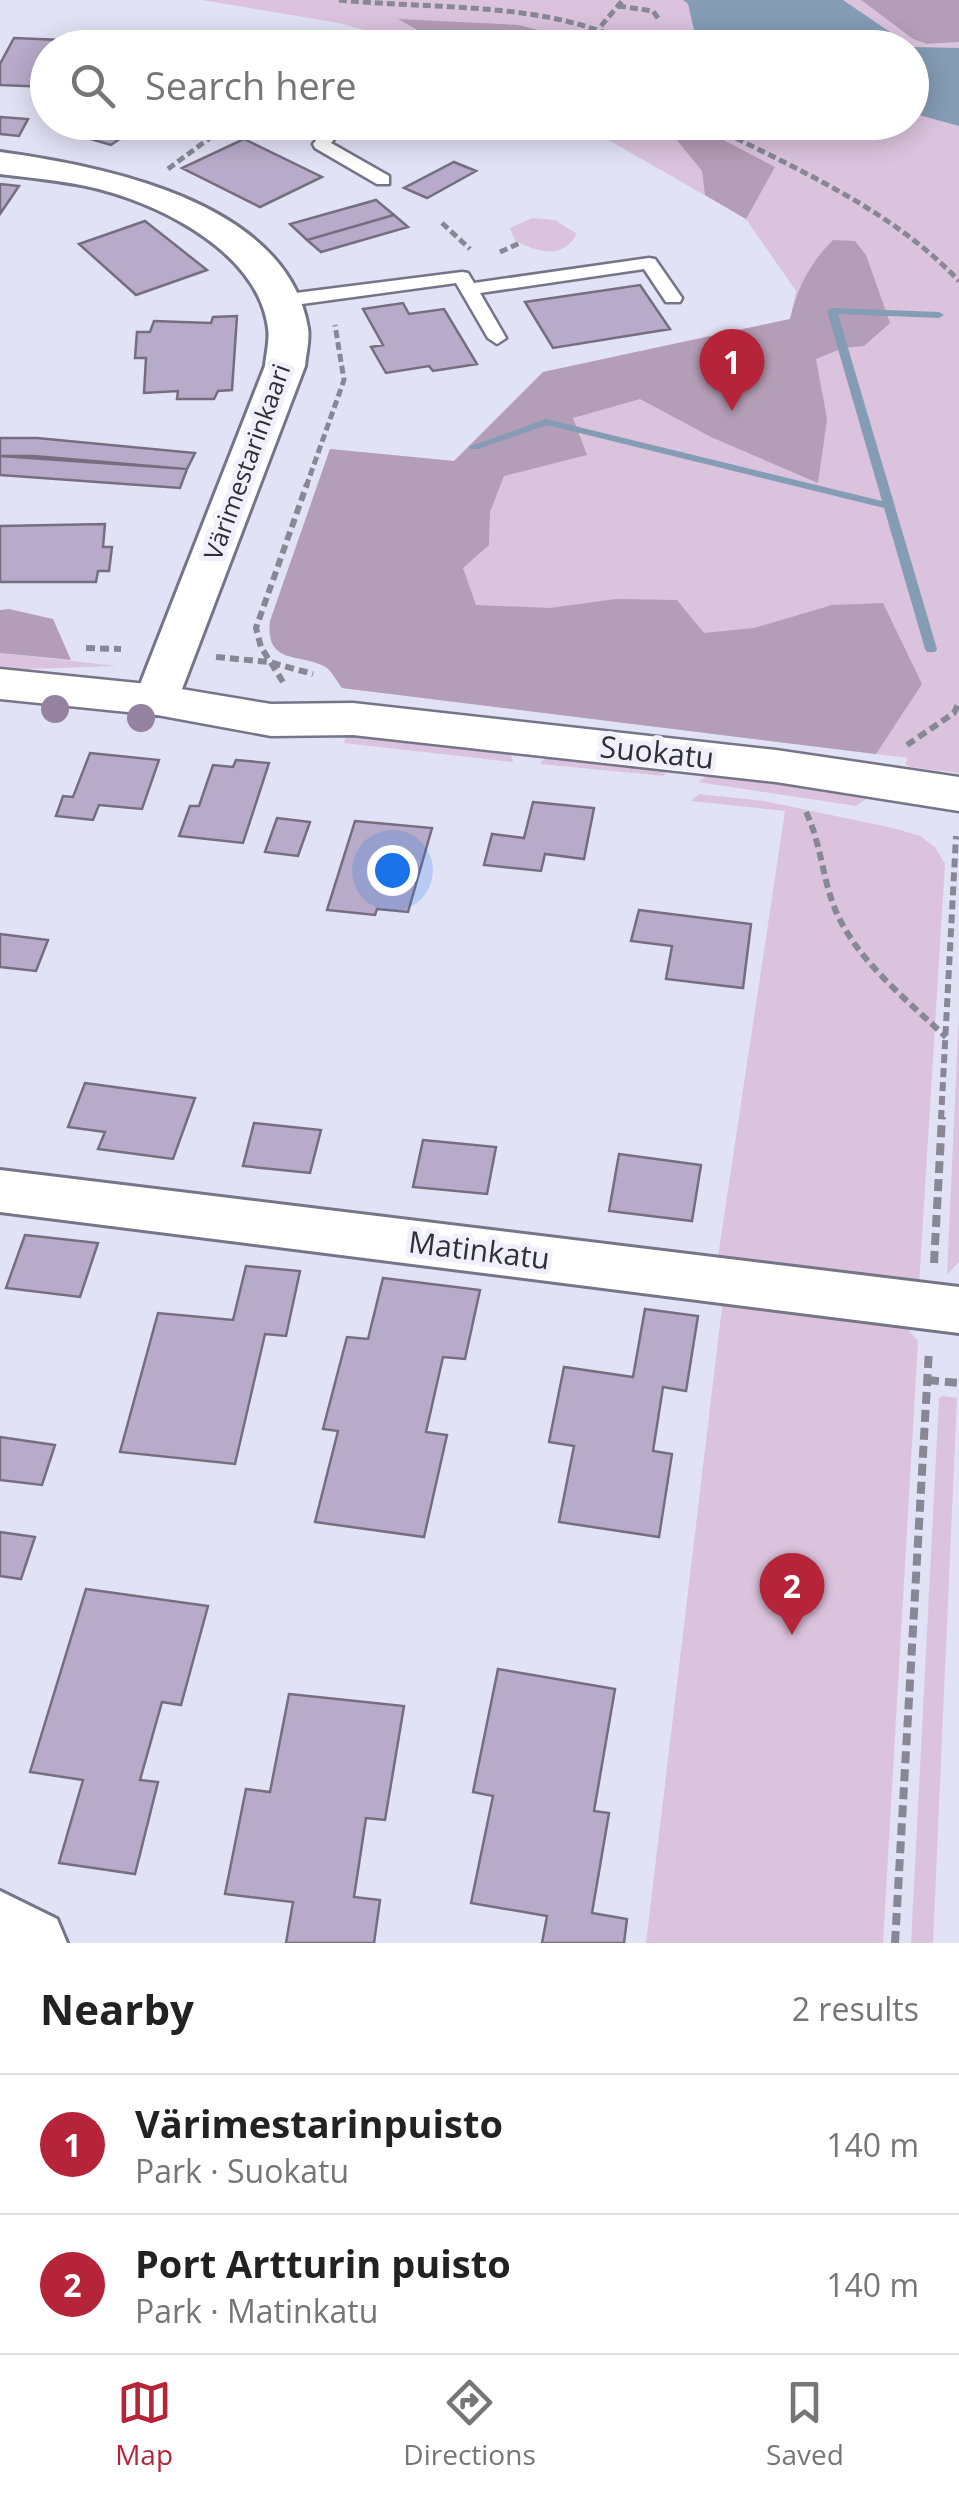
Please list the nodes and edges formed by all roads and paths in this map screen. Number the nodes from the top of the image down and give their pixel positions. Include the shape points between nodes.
1 (339, 0) edge
2 (621, 3) edge
3 (660, 20) dead end
4 (602, 26) junction
5 (612, 30) edge
6 (206, 140) edge
7 (325, 140) edge
8 (737, 140) edge
9 (0, 163) edge
10 (159, 176) dead end
11 (382, 180) dead end
12 (959, 281) edge
13 (469, 289) junction
14 (674, 298) dead end
15 (280, 300) junction
16 (497, 338) dead end
17 (154, 647) junction
18 (86, 648) dead end
19 (121, 649) junction
20 (269, 662) dead end
21 (314, 674) dead end
22 (0, 684) edge
23 (157, 700) junction
24 (800, 802) dead end
25 (957, 815) edge
26 (947, 1038) junction
27 (0, 1191) edge
28 (945, 1308) edge
29 (927, 1380) junction
30 (959, 1383) edge
31 (0, 1925) edge
32 (31, 1943) edge
33 (896, 1943) edge

1 - 4 path via 516,12
2 - 3 path via 653,11
2 - 4 path
4 - 5 path
6 - 10 path
7 - 11 lane via 322,144
8 - 12 path via 903,232
9 - 15 street, Värimestarinkaari via 110,180 171,206 226,235 267,276
13 - 14 lane via 649,263
13 - 15 lane via 462,277
13 - 16 lane
15 - 17 street, Värimestarinkaari via 288,328 285,366
17 - 19 path
17 - 19 path
17 - 23 street, Värimestarinkaari
18 - 19 path
20 - 21 path
22 - 23 street, Suokatu
23 - 25 street, Suokatu via 272,720 354,720 776,766
24 - 26 path via 816,830 838,918 894,988
25 - 26 path
26 - 28 path
27 - 28 street, Matinkatu
28 - 29 path
29 - 30 path
29 - 33 path
31 - 32 street

